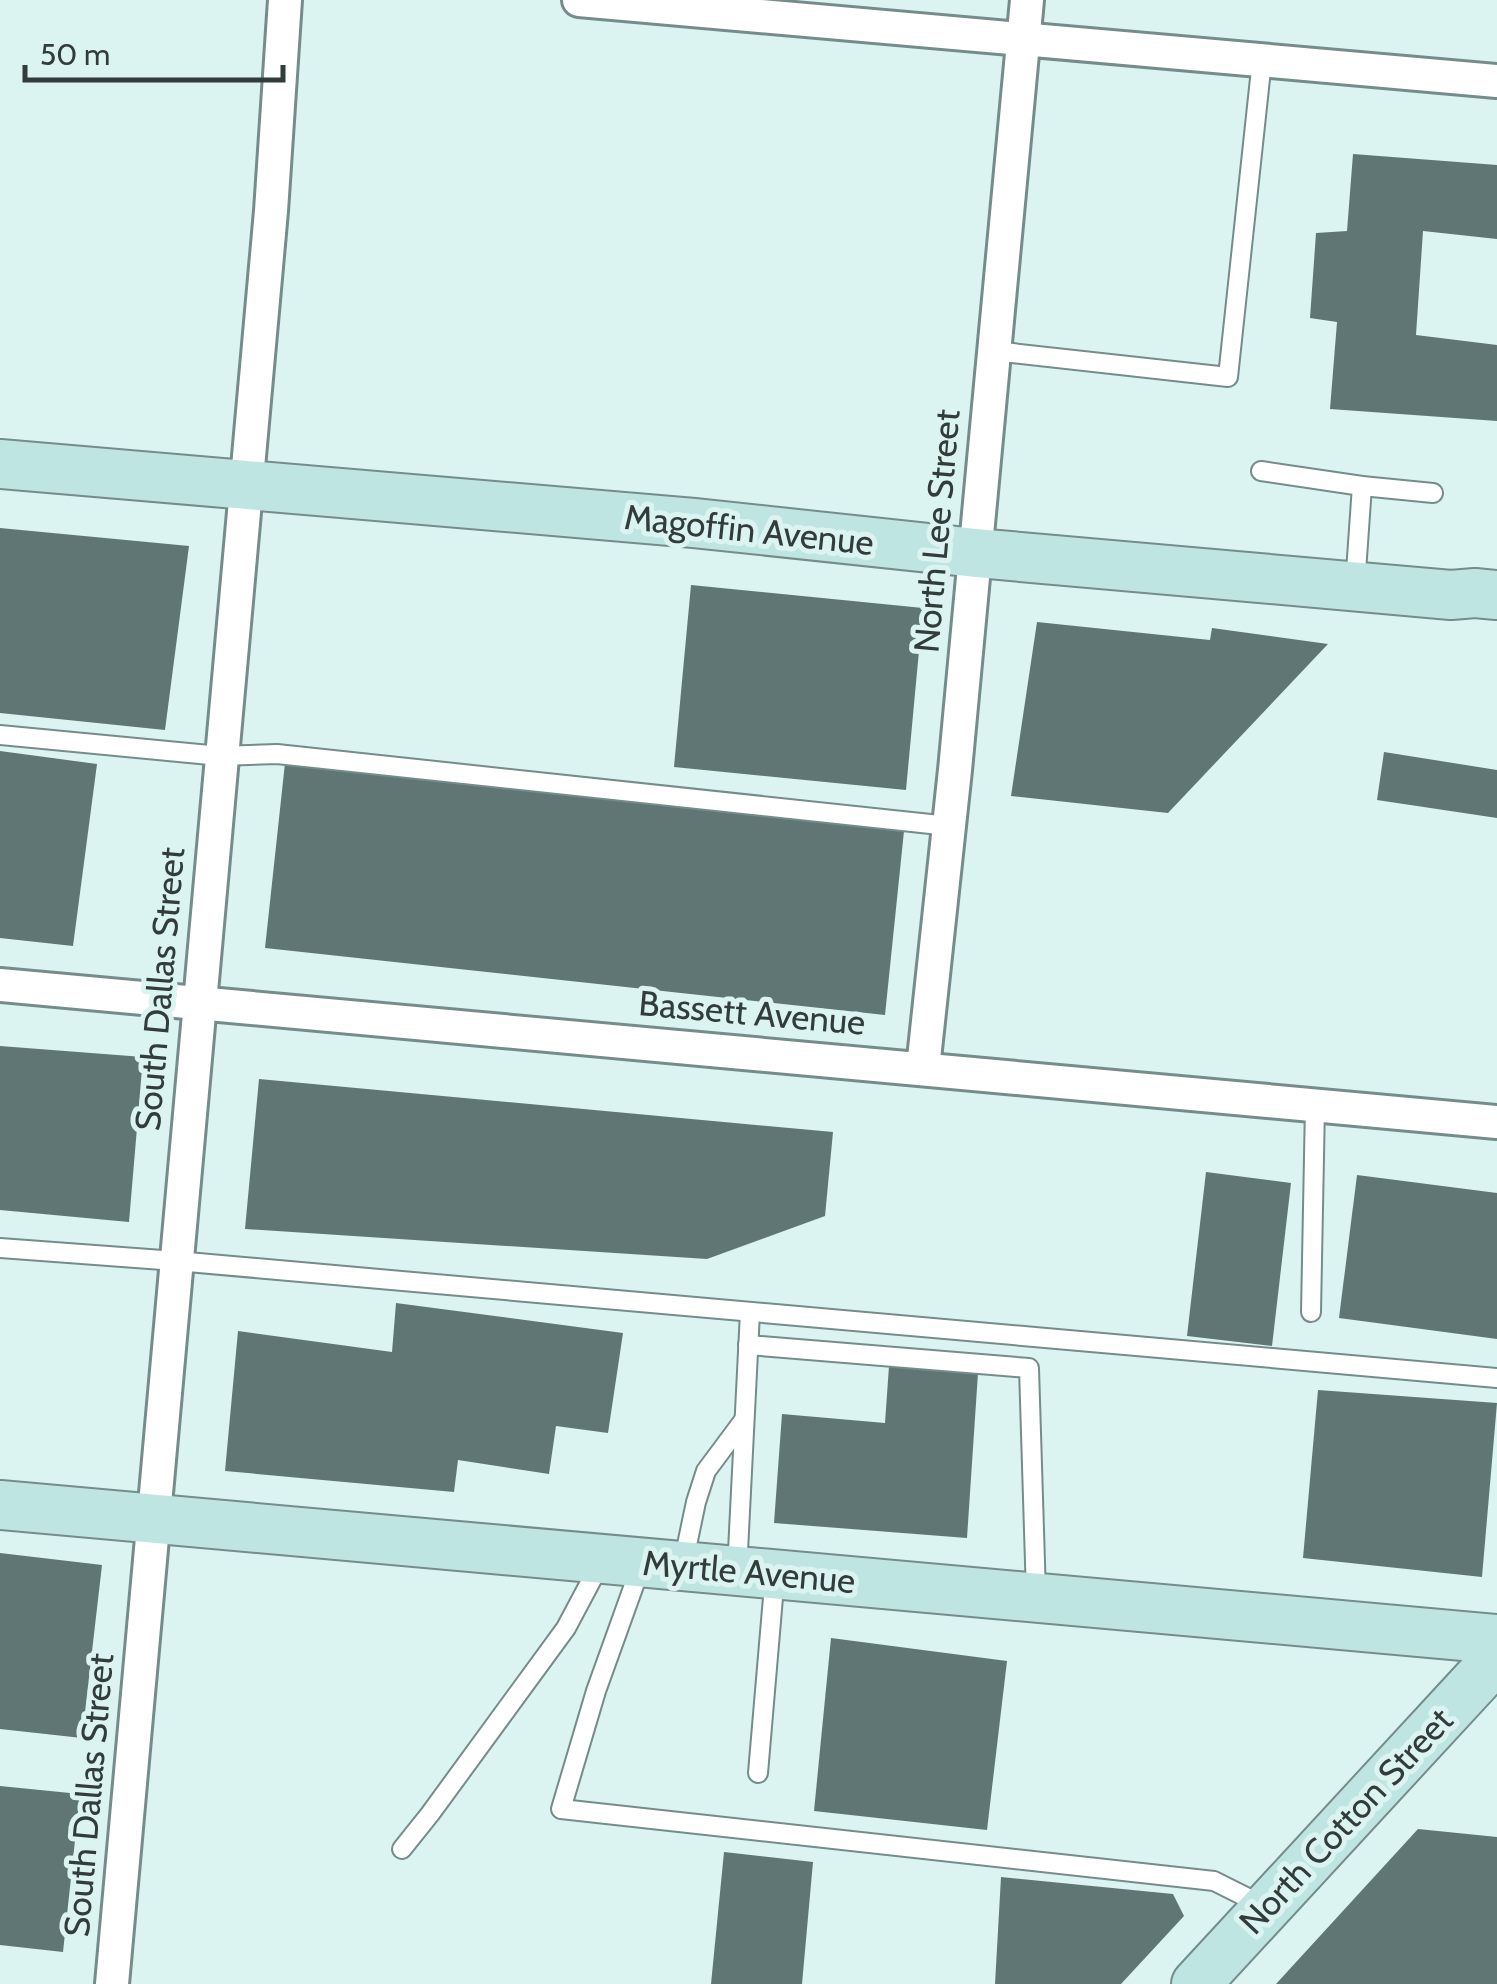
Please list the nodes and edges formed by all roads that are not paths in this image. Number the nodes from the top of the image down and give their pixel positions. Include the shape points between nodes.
1 (285, 0) edge
2 (579, 0) edge
3 (1027, 0) edge
4 (1023, 39) junction
5 (1262, 60) junction
6 (1497, 81) edge
7 (994, 351) junction
8 (0, 464) edge
9 (1261, 471) dead end
10 (245, 486) junction
11 (1362, 486) junction
12 (1433, 493) dead end
13 (976, 553) junction
14 (1354, 586) junction
15 (1497, 595) edge
16 (0, 735) edge
17 (220, 756) junction
18 (949, 826) junction
19 (0, 985) edge
20 (198, 1002) junction
21 (923, 1068) junction
22 (1315, 1105) junction
23 (1497, 1122) edge
24 (0, 1248) edge
25 (176, 1261) junction
26 (750, 1312) junction
27 (1311, 1312) dead end
28 (748, 1345) junction
29 (1497, 1378) edge
30 (744, 1420) junction
31 (0, 1504) edge
32 (154, 1518) junction
33 (642, 1562) junction
34 (756, 1572) junction
35 (1036, 1597) junction
36 (1497, 1639) edge
37 (1497, 1658) edge
38 (758, 1773) dead end
39 (402, 1849) dead end
40 (1266, 1908) junction
41 (112, 1984) edge
42 (1196, 1984) edge

1 - 10 street, South Dallas Street
2 - 4 street
3 - 4 street, North Lee Street
4 - 5 street
4 - 7 street, North Lee Street
5 - 6 street
5 - 7 lane via 1228,377
7 - 13 street, North Lee Street
8 - 10 street, Magoffin Avenue
9 - 11 lane
10 - 13 street, Magoffin Avenue
10 - 17 street, South Dallas Street
11 - 12 lane
11 - 14 lane
13 - 14 street, Magoffin Avenue
13 - 18 street, North Lee Street
14 - 15 street, Magoffin Avenue
16 - 17 lane
17 - 18 lane via 277,754
17 - 20 street, South Dallas Street
18 - 21 street, North Lee Street
19 - 20 street, Bassett Avenue
20 - 21 street, Bassett Avenue
20 - 25 street, South Dallas Street
21 - 22 street, Bassett Avenue
22 - 23 street, Bassett Avenue
22 - 27 lane
24 - 25 lane
25 - 26 lane
25 - 32 street, South Dallas Street
26 - 28 lane
26 - 29 lane
28 - 30 lane
28 - 35 lane via 1030,1368
30 - 33 lane via 706,1471 696,1502
30 - 34 lane
31 - 32 street, Myrtle Avenue
32 - 33 street, Myrtle Avenue
32 - 41 street, South Dallas Street
33 - 34 street, Myrtle Avenue
33 - 39 lane via 566,1628
33 - 40 lane via 562,1810 1214,1882
34 - 35 street, Myrtle Avenue
34 - 38 lane
35 - 36 street, Myrtle Avenue
37 - 40 street, North Cotton Street
40 - 42 street, North Cotton Street

